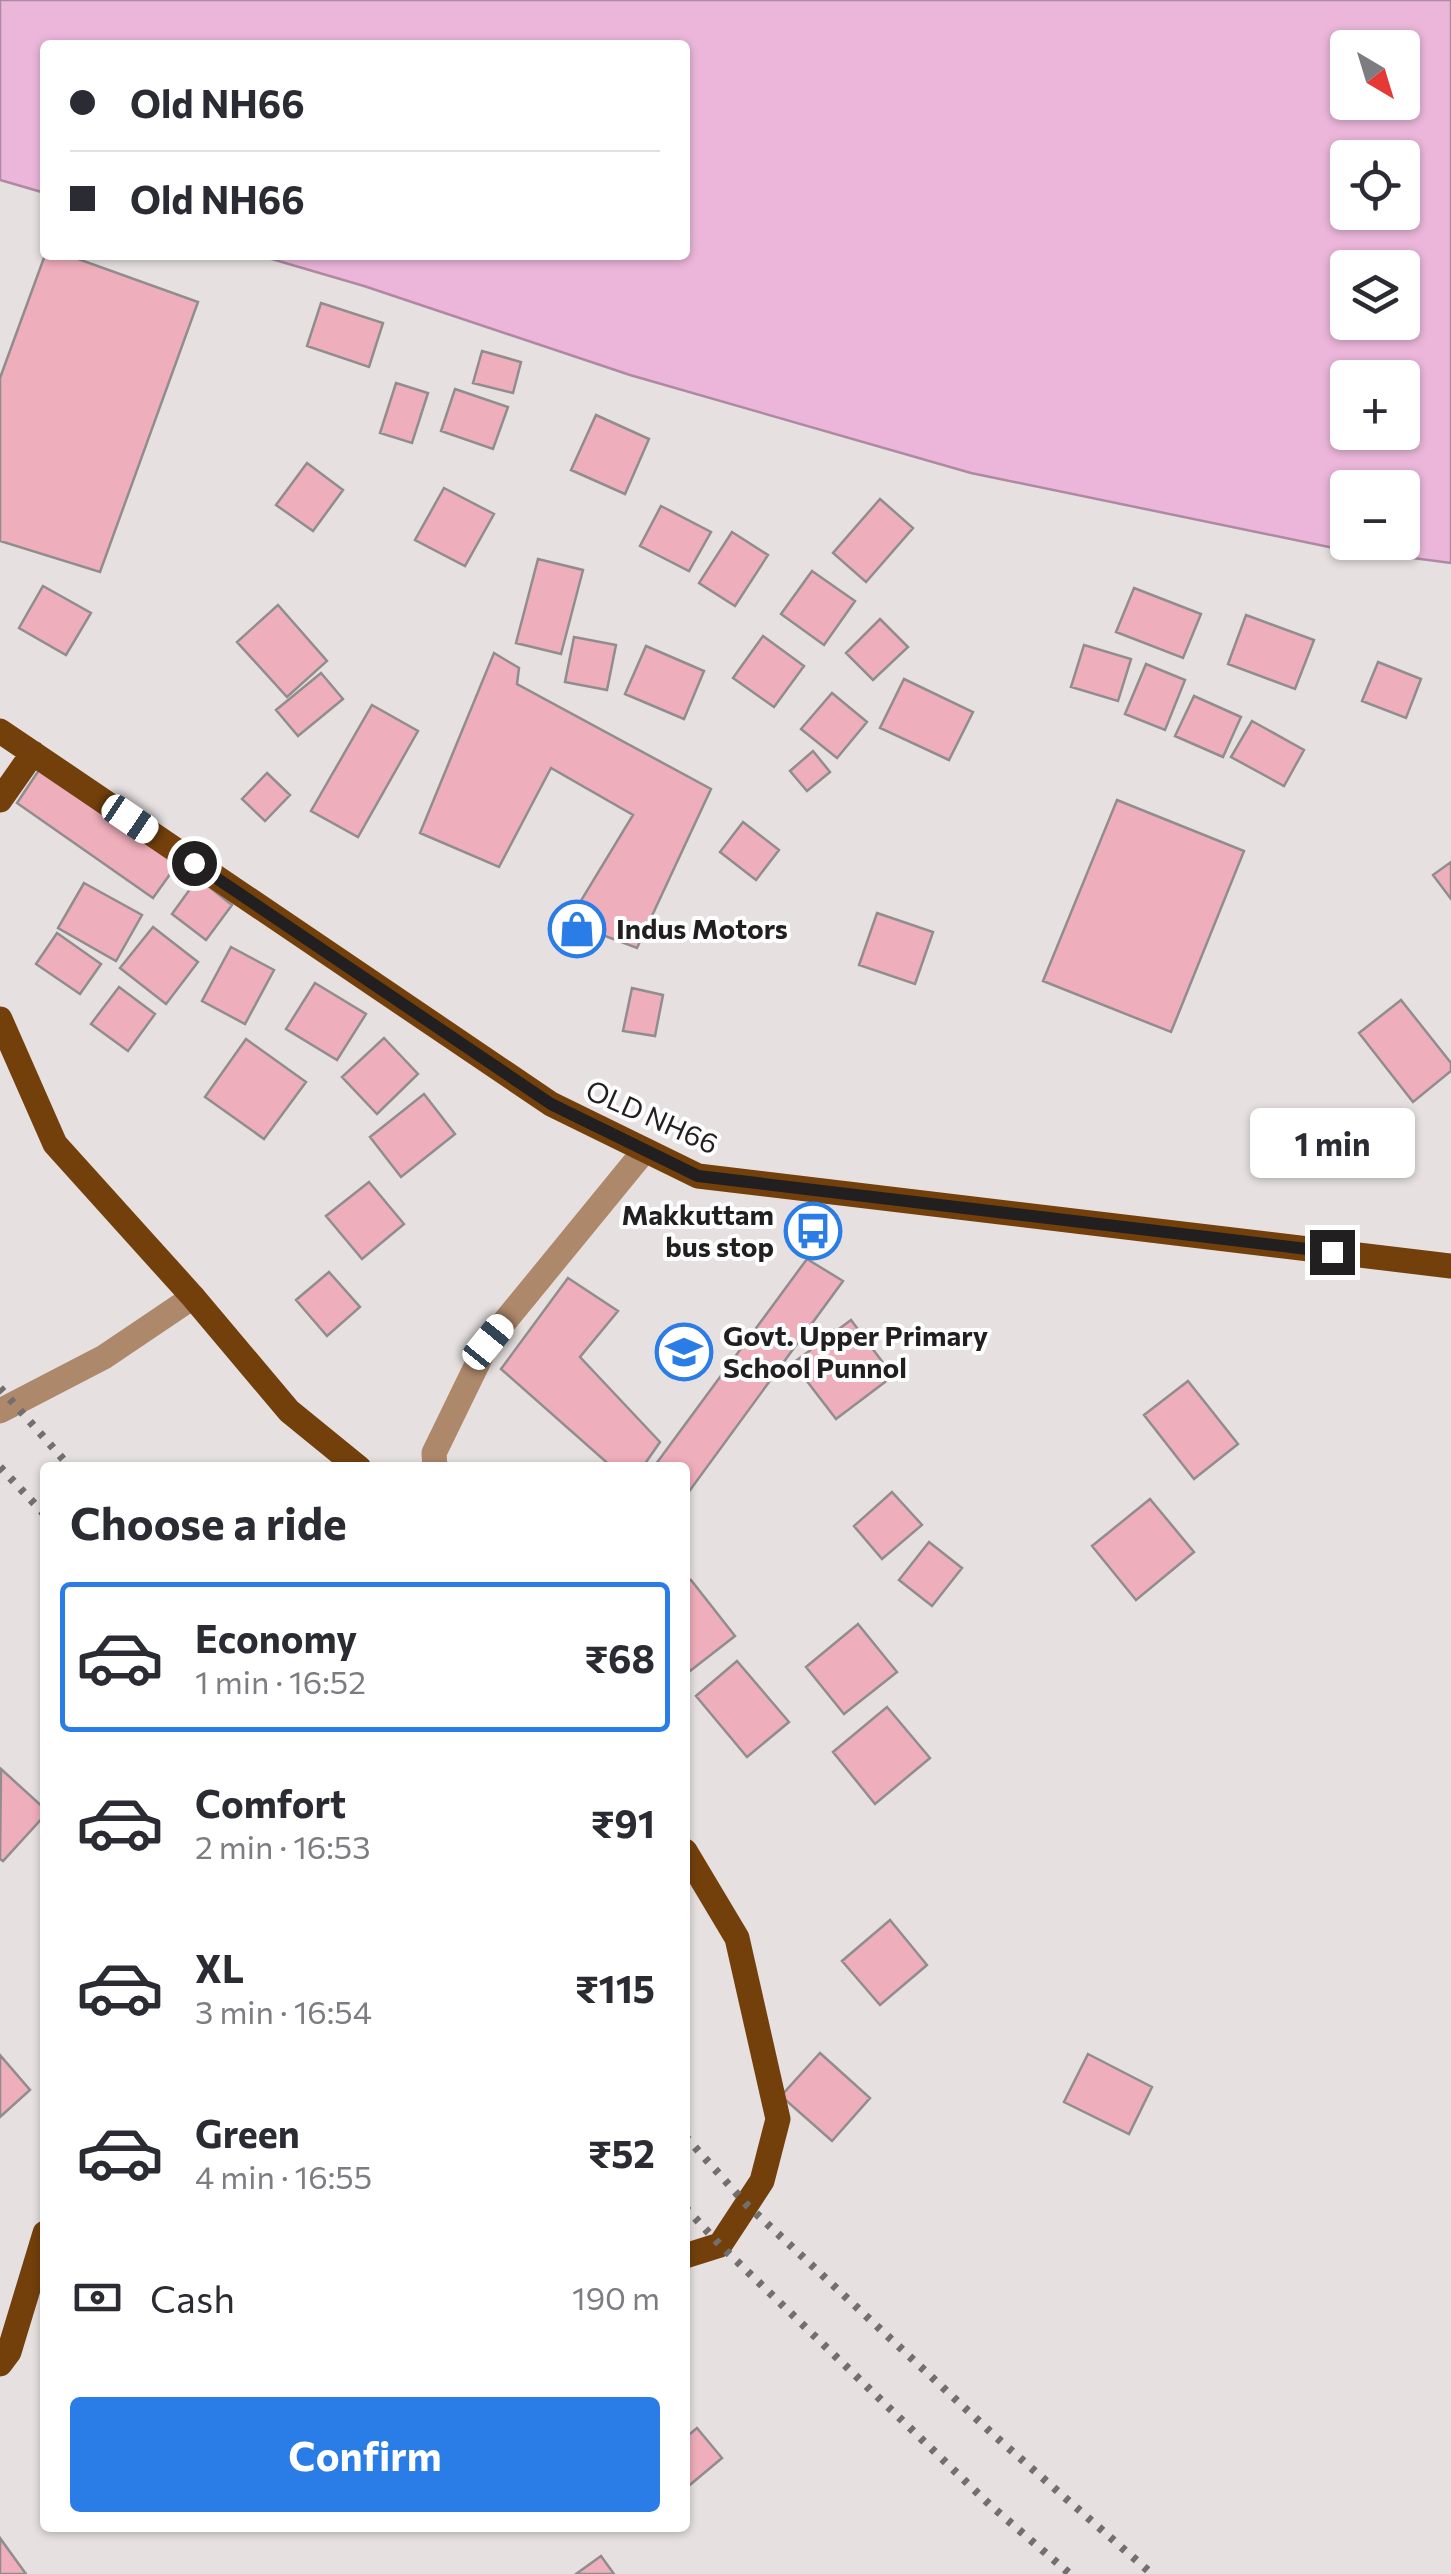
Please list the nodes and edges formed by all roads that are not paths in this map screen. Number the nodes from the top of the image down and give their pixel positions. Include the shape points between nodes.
1 (0, 731) edge
2 (32, 753) junction
3 (0, 800) edge
4 (0, 1019) edge
5 (645, 1150) junction
6 (1451, 1266) edge
7 (193, 1296) junction
8 (0, 1411) edge
9 (352, 1462) edge
10 (435, 1462) edge
11 (690, 1859) edge
12 (40, 2250) edge
13 (690, 2254) edge
14 (0, 2364) edge

1 - 2 main road, OLD NH66
2 - 3 main road
2 - 5 main road, OLD NH66 via 551,1104
4 - 7 main road via 55,1144
5 - 6 main road, OLD NH66 via 698,1176
5 - 10 street via 488,1342
7 - 8 street via 104,1358
7 - 9 main road via 289,1411
11 - 13 main road via 738,1938 778,2119 762,2182 720,2245
12 - 14 main road

